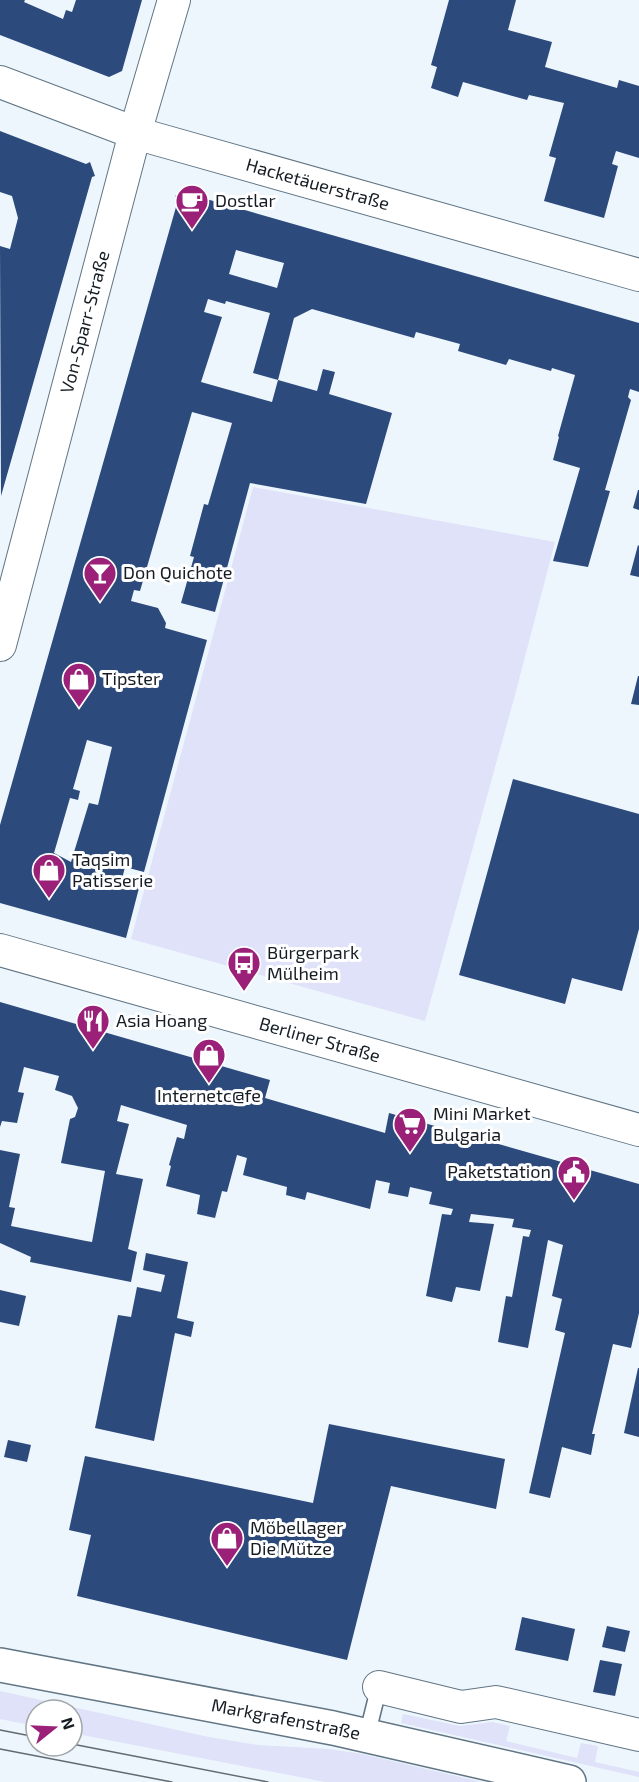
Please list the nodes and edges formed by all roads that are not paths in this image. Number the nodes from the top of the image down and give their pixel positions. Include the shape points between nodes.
1 (174, 0) edge
2 (0, 82) edge
3 (135, 133) junction
4 (639, 275) edge
5 (0, 645) edge
6 (0, 950) edge
7 (639, 1130) edge
8 (0, 1665) edge
9 (379, 1687) joint
10 (367, 1735) junction
11 (639, 1735) edge
12 (569, 1782) edge

1 - 3 street, Von-Sparr-Straße
2 - 3 street, Hacketäuerstraße
3 - 4 street, Hacketäuerstraße
3 - 5 street, Von-Sparr-Straße
6 - 7 street, Berliner Straße
8 - 10 main road, Markgrafenstraße
9 - 10 lane
9 - 11 street via 461,1707 495,1702
10 - 12 main road, Markgrafenstraße

